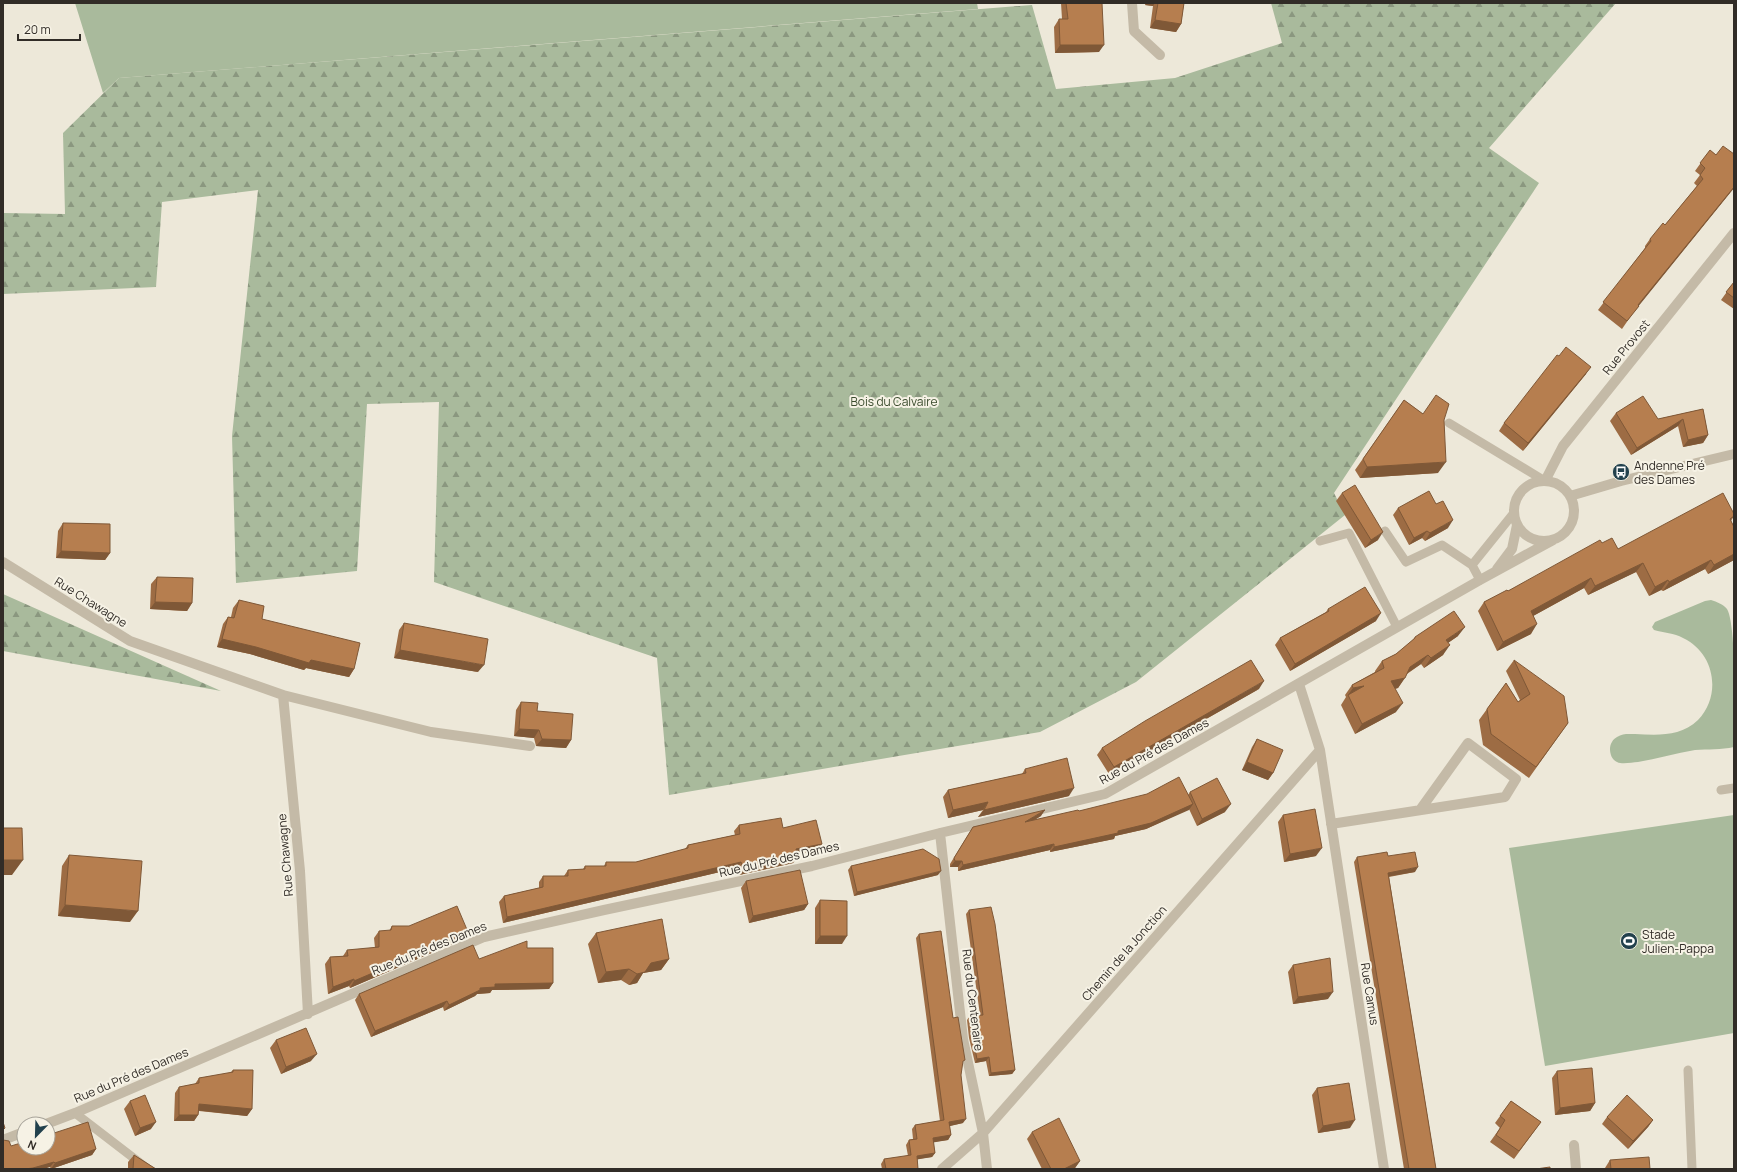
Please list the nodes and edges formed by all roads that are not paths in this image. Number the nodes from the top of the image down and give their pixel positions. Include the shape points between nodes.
1 (1132, 3) edge
2 (1160, 54) dead end
3 (1734, 233) edge
4 (1449, 423) edge
5 (1734, 454) edge
6 (1545, 481) junction
7 (1570, 496) junction
8 (1513, 514) junction
9 (1516, 524) junction
10 (1385, 530) dead end
11 (1553, 540) junction
12 (1320, 541) dead end
13 (3, 562) edge
14 (1472, 565) junction
15 (1495, 571) junction
16 (1480, 580) junction
17 (1397, 627) junction
18 (1299, 684) junction
19 (282, 695) junction
20 (530, 746) dead end
21 (1320, 750) junction
22 (1734, 788) edge
23 (1721, 790) dead end
24 (1420, 810) junction
25 (1331, 824) junction
26 (940, 833) junction
27 (308, 1014) junction
28 (1688, 1070) dead end
29 (75, 1113) junction
30 (56, 1120) edge
31 (983, 1132) junction
32 (16, 1135) edge
33 (3, 1140) edge
34 (1574, 1145) dead end
35 (148, 1169) edge
36 (942, 1169) edge
37 (987, 1169) edge
38 (1384, 1169) edge
39 (1576, 1169) edge
40 (1692, 1169) edge

1 - 2 street via 1134,31
3 - 6 street, Rue Provost via 1563,446
4 - 6 lane
5 - 7 street
6 - 7 street via 1559,485
6 - 8 street via 1526,486 1519,493 1514,503
7 - 11 street via 1574,506 1574,517 1563,535
8 - 9 street
8 - 14 lane
9 - 11 street via 1523,534 1532,539 1543,542
9 - 15 street, Rue du Pré des Dames via 1512,549
10 - 14 lane via 1406,562 1442,545
11 - 15 street, Rue du Pré des Dames
12 - 17 lane via 1349,533
13 - 19 street, Rue Chawagne via 130,641
14 - 16 lane
15 - 16 street, Rue du Pré des Dames
16 - 17 street, Rue du Pré des Dames
17 - 18 street, Rue du Pré des Dames
18 - 21 street, Rue Camus
18 - 26 street, Rue du Pré des Dames via 1105,794
19 - 20 street, Rue Chawagne via 431,732
19 - 27 street, Rue Chawagne via 300,871
21 - 25 street, Rue Camus
21 - 31 street, Chemin de la Jonction
22 - 23 lane
24 - 24 street via 1505,797 1516,779 1468,743
24 - 25 street
25 - 38 street, Rue Camus
26 - 27 street, Rue du Pré des Dames via 812,866 484,937
26 - 31 street, Rue du Centenaire via 963,1039
27 - 29 street, Rue du Pré des Dames
28 - 40 lane
29 - 30 street, Rue du Pré des Dames
29 - 35 lane
31 - 36 street, Chemin de la Jonction
31 - 37 street, Rue du Centenaire
32 - 33 street
34 - 39 street

